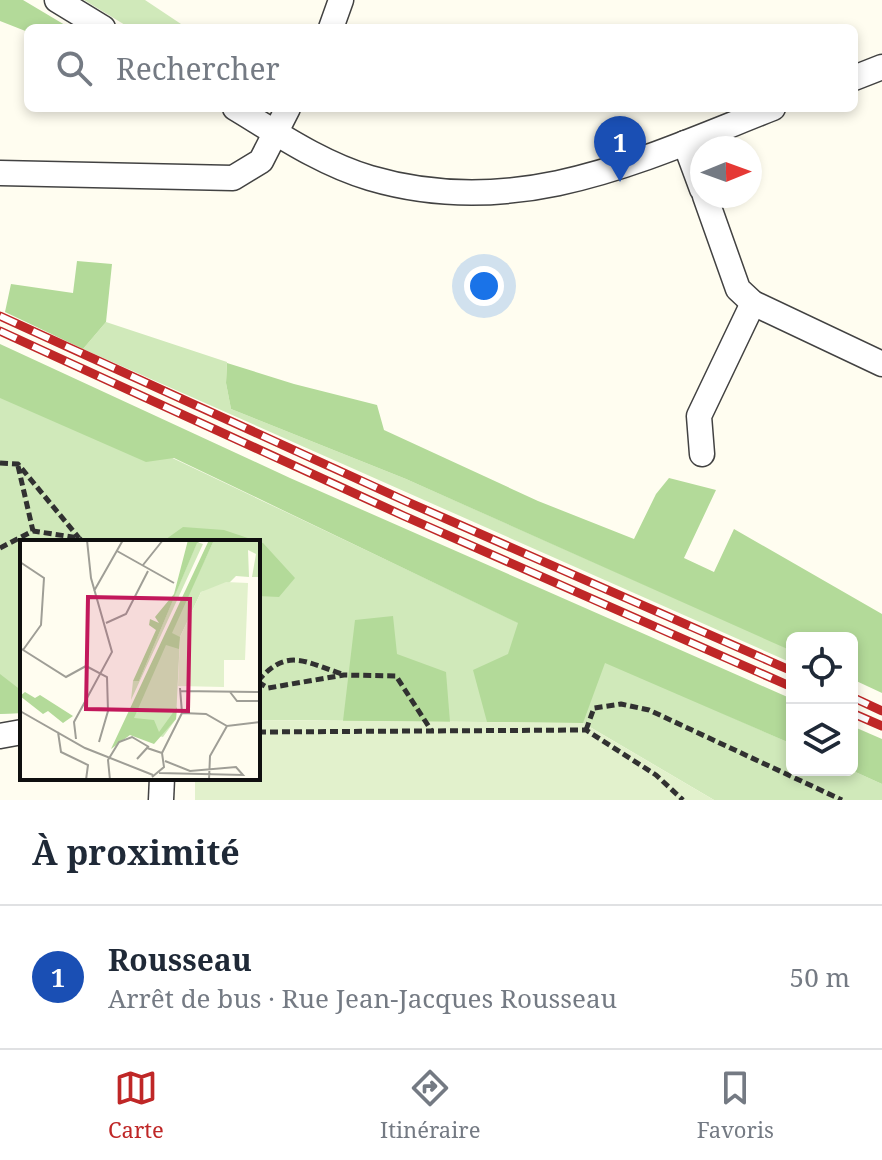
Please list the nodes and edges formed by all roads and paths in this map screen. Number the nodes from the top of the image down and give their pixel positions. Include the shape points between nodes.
1 (57, 0) edge
2 (341, 0) edge
3 (96, 24) edge
4 (332, 24) edge
5 (882, 67) edge
6 (858, 76) edge
7 (242, 112) edge
8 (286, 112) edge
9 (763, 112) edge
10 (276, 132) junction
11 (685, 143) junction
12 (690, 157) edge
13 (0, 173) edge
14 (709, 208) edge
15 (753, 303) junction
16 (882, 364) edge
17 (702, 454) dead end
18 (0, 463) edge
19 (18, 464) junction
20 (33, 531) junction
21 (81, 540) edge
22 (0, 548) edge
23 (344, 675) junction
24 (260, 679) edge
25 (260, 682) edge
26 (431, 730) junction
27 (586, 730) junction
28 (20, 732) edge
29 (260, 732) edge
30 (0, 736) edge
31 (162, 780) edge
32 (161, 800) edge
33 (683, 800) edge
34 (842, 800) edge

1 - 3 street
2 - 4 street
5 - 6 street
7 - 10 street
8 - 10 street
9 - 11 street
10 - 11 street via 367,177 453,195 543,189
10 - 13 street via 261,161 233,178
11 - 12 street
14 - 15 street via 738,289
15 - 16 street
15 - 17 street via 699,416
18 - 19 path
19 - 20 path
19 - 21 path
20 - 21 path
20 - 22 path
23 - 24 path via 294,658 273,663
23 - 25 path via 268,688
23 - 26 path via 396,676
26 - 27 path
26 - 29 path
27 - 33 path via 656,775
27 - 34 path via 594,708 621,704 649,710
28 - 30 street
31 - 32 street

